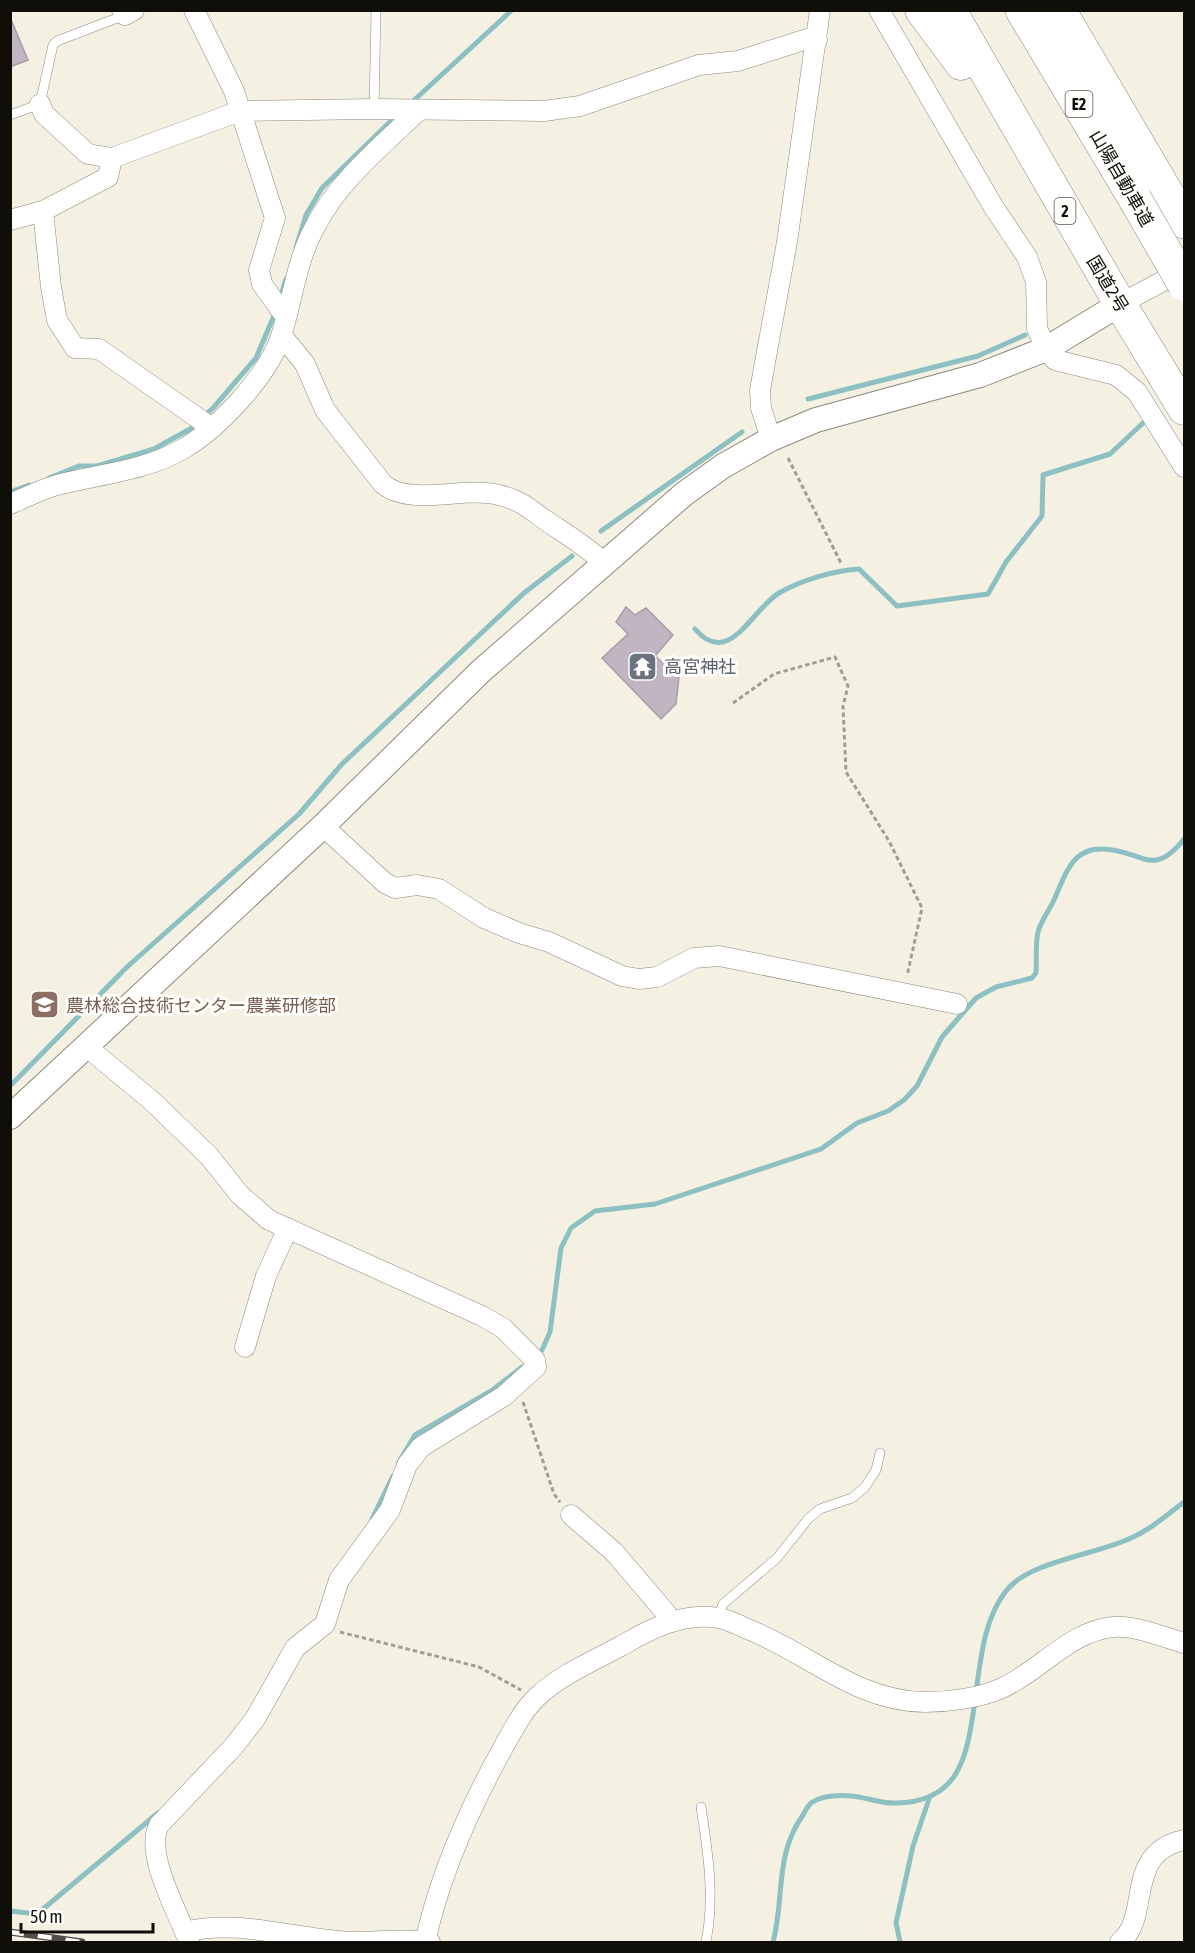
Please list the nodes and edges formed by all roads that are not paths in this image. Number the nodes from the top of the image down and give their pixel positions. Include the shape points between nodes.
1 (194, 10) edge
2 (376, 10) edge
3 (820, 10) edge
4 (879, 10) edge
5 (921, 10) edge
6 (950, 10) edge
7 (1023, 10) edge
8 (1059, 10) edge
9 (127, 12) edge
10 (817, 40) junction
11 (40, 104) junction
12 (374, 109) junction
13 (418, 110) junction
14 (240, 111) junction
15 (10, 115) edge
16 (1034, 157) junction
17 (112, 158) junction
18 (1149, 192) junction
19 (43, 211) junction
20 (10, 220) edge
21 (1185, 222) edge
22 (1185, 270) edge
23 (1185, 284) edge
24 (1120, 304) junction
25 (287, 314) junction
26 (282, 336) junction
27 (1046, 349) junction
28 (1185, 409) edge
29 (212, 428) junction
30 (771, 439) junction
31 (1185, 467) edge
32 (10, 504) edge
33 (603, 562) junction
34 (323, 826) junction
35 (957, 1004) dead end
36 (87, 1047) junction
37 (10, 1117) edge
38 (288, 1228) junction
39 (245, 1347) dead end
40 (880, 1453) dead end
41 (571, 1515) road end
42 (718, 1618) junction
43 (669, 1622) junction
44 (1185, 1643) edge
45 (701, 1808) dead end
46 (1185, 1840) edge
47 (187, 1937) edge
48 (425, 1942) edge
49 (430, 1942) edge
50 (706, 1942) edge
51 (1120, 1942) edge

1 - 14 street
2 - 12 lane
3 - 10 street
4 - 27 street via 1027,257 1036,282 1037,328
5 - 16 highway, 国道2号 / 2
6 - 16 highway, 国道2号 / 2
7 - 18 highway, 山陽自動車道 / E2
8 - 18 highway, 山陽自動車道 / E2
9 - 11 lane via 53,45
10 - 13 street via 807,39 738,61 699,65 580,106 544,111
10 - 30 street via 760,390 760,408
11 - 15 lane
11 - 17 street via 44,114 88,154
12 - 13 street
12 - 14 street
13 - 25 street via 355,172 328,205 305,247
14 - 17 street
14 - 25 street via 275,218 259,270 262,284
16 - 24 highway, 国道2号 / 2
17 - 19 street via 108,177
18 - 21 highway, 山陽自動車道 / E2
18 - 23 highway, 山陽自動車道 / E2, bridge
19 - 20 street
19 - 29 street via 57,320 75,348 99,349
22 - 24 street
24 - 27 street
24 - 28 highway, 国道2号 / 2
25 - 26 street
26 - 29 street via 260,374
26 - 33 street via 304,364 325,410 393,493 417,496 478,492 522,502
27 - 30 street via 980,375 816,420
27 - 31 street via 1055,360 1116,375 1137,392
29 - 32 street via 172,453 121,472 59,485
30 - 33 street via 684,494
33 - 34 street via 481,671
34 - 35 street via 394,888 417,885 439,890 484,918 549,942 622,976 657,977 694,958 719,956
34 - 36 street
36 - 37 street
36 - 38 street via 152,1101 209,1156 254,1209
38 - 39 street via 266,1276
38 - 47 street via 449,1299 503,1328 535,1360 536,1367 517,1385 421,1447 407,1465 390,1510 339,1580 325,1624 296,1648 241,1737 159,1825 153,1835 156,1858
40 - 42 lane via 876,1470 865,1487 852,1498 820,1509 808,1519 777,1558 723,1604
41 - 43 street via 614,1552 666,1613
42 - 43 street
42 - 44 street via 779,1641 823,1670 868,1692 923,1702 965,1698 1002,1688 1095,1629 1125,1628
43 - 48 street via 535,1698 501,1751 464,1825
45 - 50 lane via 711,1874 712,1916
46 - 51 street via 1173,1842 1150,1862 1134,1916
47 - 48 street via 202,1928 277,1932 350,1942
48 - 49 street

